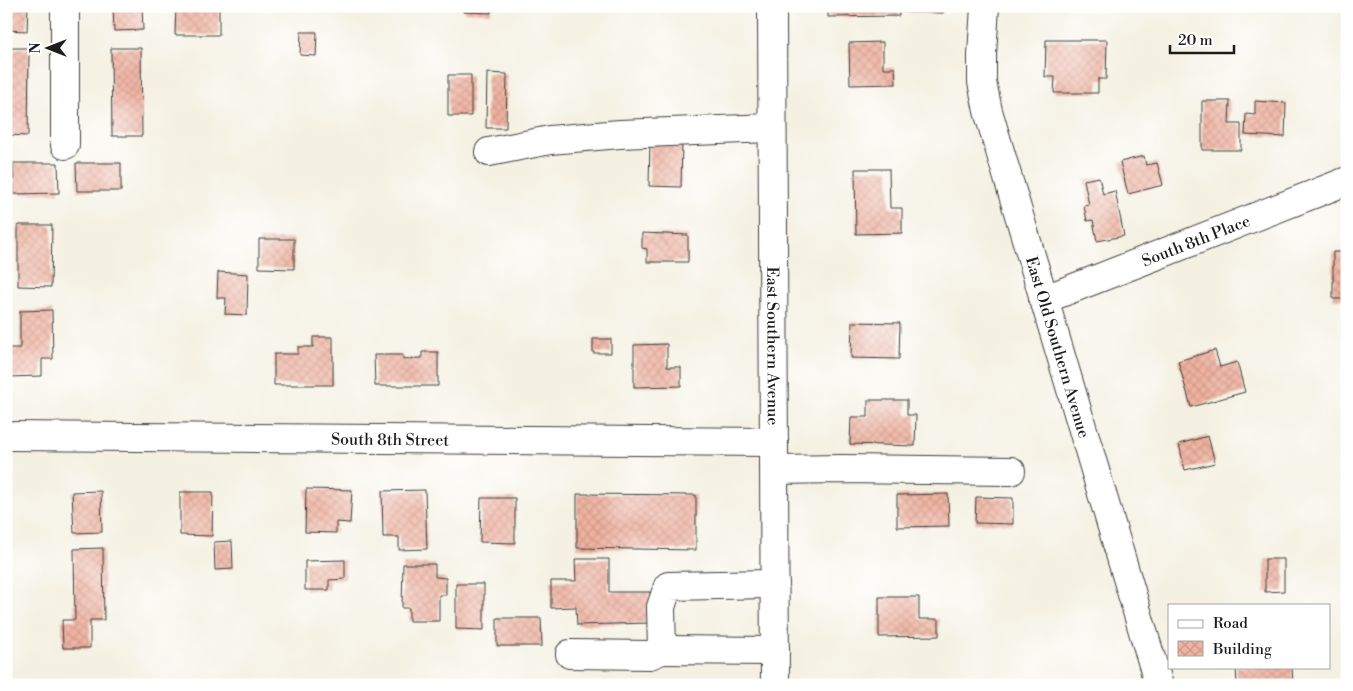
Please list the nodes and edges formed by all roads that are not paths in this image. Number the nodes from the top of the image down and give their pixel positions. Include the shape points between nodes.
1 (65, 6) edge
2 (772, 6) edge
3 (985, 6) edge
4 (772, 128) junction
5 (65, 146) dead end
6 (489, 152) dead end
7 (1347, 181) edge
8 (1043, 300) junction
9 (6, 436) edge
10 (774, 442) junction
11 (775, 470) junction
12 (1011, 471) dead end
13 (775, 584) junction
14 (662, 650) junction
15 (775, 651) junction
16 (570, 654) dead end
17 (775, 685) edge
18 (1159, 685) edge

1 - 5 street
2 - 4 street, East Southern Avenue
3 - 8 street, East Old Southern Avenue via 982,82
4 - 6 street via 620,134 550,140
4 - 10 street, East Southern Avenue
7 - 8 street, South 8th Place
8 - 18 street, East Old Southern Avenue
9 - 10 street, South 8th Street
10 - 11 street, East Southern Avenue
11 - 12 street
11 - 13 street, East Southern Avenue
13 - 14 street via 668,586 661,607
13 - 15 street, East Southern Avenue
14 - 15 street
14 - 16 street via 650,655
15 - 17 street, East Southern Avenue

